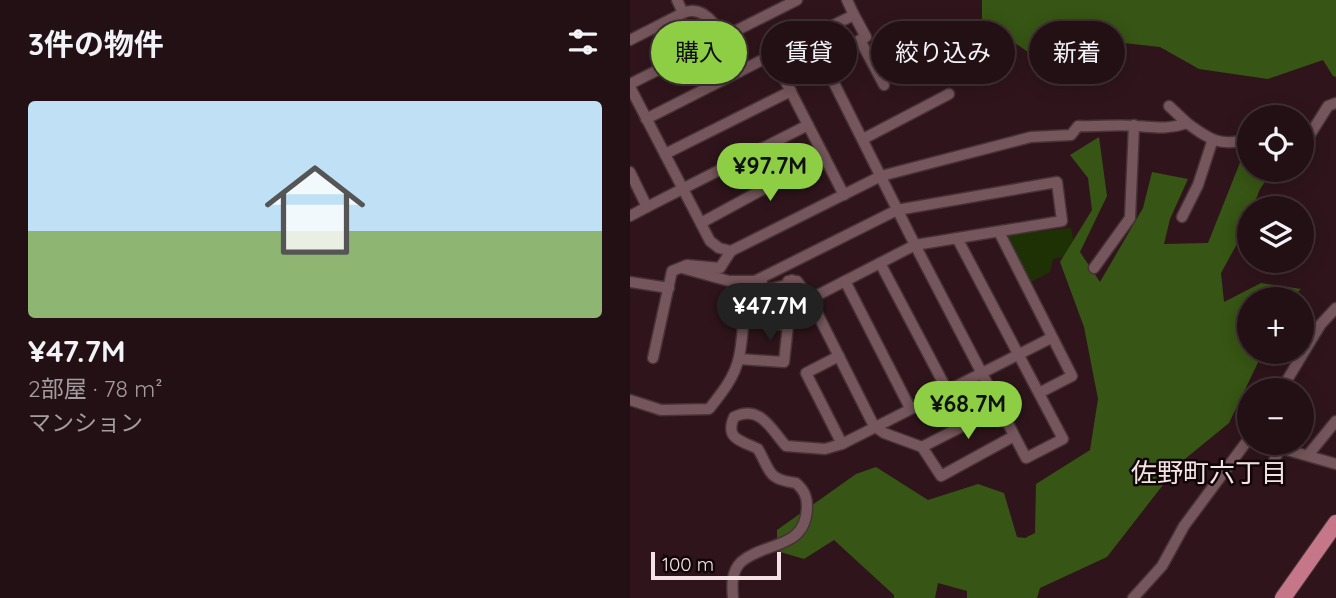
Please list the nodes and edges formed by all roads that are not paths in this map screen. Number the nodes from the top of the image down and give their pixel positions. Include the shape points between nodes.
1 (677, 0) edge
2 (797, 0) edge
3 (847, 0) edge
4 (683, 13) junction
5 (854, 15) junction
6 (713, 21) edge
7 (842, 21) edge
8 (747, 25) edge
9 (630, 40) edge
10 (860, 40) junction
11 (651, 74) edge
12 (715, 84) edge
13 (787, 84) edge
14 (630, 85) edge
15 (884, 85) dead end
16 (791, 91) junction
17 (949, 94) dead end
18 (1336, 103) edge
19 (1169, 106) dead end
20 (646, 119) junction
21 (1187, 123) junction
22 (808, 125) junction
23 (1134, 125) junction
24 (1314, 128) edge
25 (863, 139) junction
26 (1212, 142) junction
27 (1237, 142) edge
28 (665, 154) junction
29 (824, 156) junction
30 (630, 172) edge
31 (881, 176) junction
32 (683, 188) junction
33 (844, 195) junction
34 (647, 207) junction
35 (897, 210) junction
36 (630, 216) edge
37 (1182, 217) dead end
38 (701, 223) junction
39 (999, 232) junction
40 (957, 238) junction
41 (915, 245) junction
42 (731, 251) junction
43 (880, 263) junction
44 (679, 267) junction
45 (1094, 268) dead end
46 (755, 281) junction
47 (792, 281) junction
48 (845, 281) junction
49 (630, 282) edge
50 (669, 288) junction
51 (810, 299) junction
52 (1336, 308) edge
53 (744, 321) junction
54 (1051, 338) junction
55 (1017, 355) junction
56 (839, 356) junction
57 (653, 358) dead end
58 (739, 359) junction
59 (981, 373) junction
60 (1289, 378) edge
61 (947, 390) junction
62 (1039, 393) junction
63 (630, 400) edge
64 (1000, 407) junction
65 (910, 408) junction
66 (1336, 421) edge
67 (874, 426) junction
68 (1014, 436) junction
69 (842, 444) junction
70 (922, 447) junction
71 (1314, 448) edge
72 (1237, 455) edge
73 (1277, 455) edge
74 (1308, 455) edge
75 (1336, 464) edge
76 (1270, 470) dead end
77 (1336, 523) edge
78 (733, 598) edge
79 (1133, 598) edge
80 (1283, 598) edge

1 - 4 street
2 - 8 street
3 - 5 street
4 - 6 street via 705,12
4 - 9 street
5 - 7 street
5 - 10 street via 866,37
10 - 15 street
10 - 25 street via 841,50 827,69
11 - 14 street
12 - 20 street
13 - 16 street
14 - 20 street
16 - 22 street
16 - 28 street
17 - 25 street
18 - 24 street via 1328,106
19 - 21 street
20 - 28 street
21 - 23 street via 1168,130
21 - 26 street
22 - 29 street
22 - 32 street
23 - 31 street via 1078,126 1072,135 1031,137
23 - 45 street via 1130,218
25 - 31 street
26 - 27 street
26 - 37 street
28 - 32 street
29 - 33 street
29 - 38 street
30 - 34 street
31 - 33 street
31 - 35 street
32 - 34 street
32 - 38 street
33 - 42 street
34 - 36 street
35 - 39 street via 1057,182 1062,220
35 - 41 street
35 - 46 street
38 - 42 street via 710,241
39 - 40 street
39 - 54 street
40 - 41 street
40 - 55 street
41 - 43 street
41 - 59 street
42 - 44 street via 720,268
43 - 48 street
43 - 61 street
44 - 46 street via 729,281
44 - 50 street via 672,271
46 - 47 street
47 - 51 street via 797,281
47 - 53 street via 752,293
48 - 51 street
48 - 65 street
49 - 50 street
50 - 57 street
51 - 56 street
52 - 60 street via 1321,324
53 - 58 street
53 - 58 street via 788,325 784,362
54 - 55 street
54 - 62 street via 1072,376
55 - 59 street
55 - 62 street
56 - 67 street
56 - 69 street via 806,373
58 - 63 street via 709,410 661,410
59 - 61 street
59 - 64 street
61 - 65 street
62 - 68 street via 1063,439 1026,458
64 - 68 street
64 - 70 street
65 - 67 street
66 - 71 street
67 - 69 street
67 - 70 street
68 - 70 street via 941,476
69 - 78 street via 794,449 786,446 764,419 754,414 734,417 732,435 758,449 776,480 796,483 807,498 807,517 803,527 780,545 752,555 736,569
72 - 79 street via 1184,526 1162,566
73 - 76 street
74 - 75 street
77 - 80 main road

